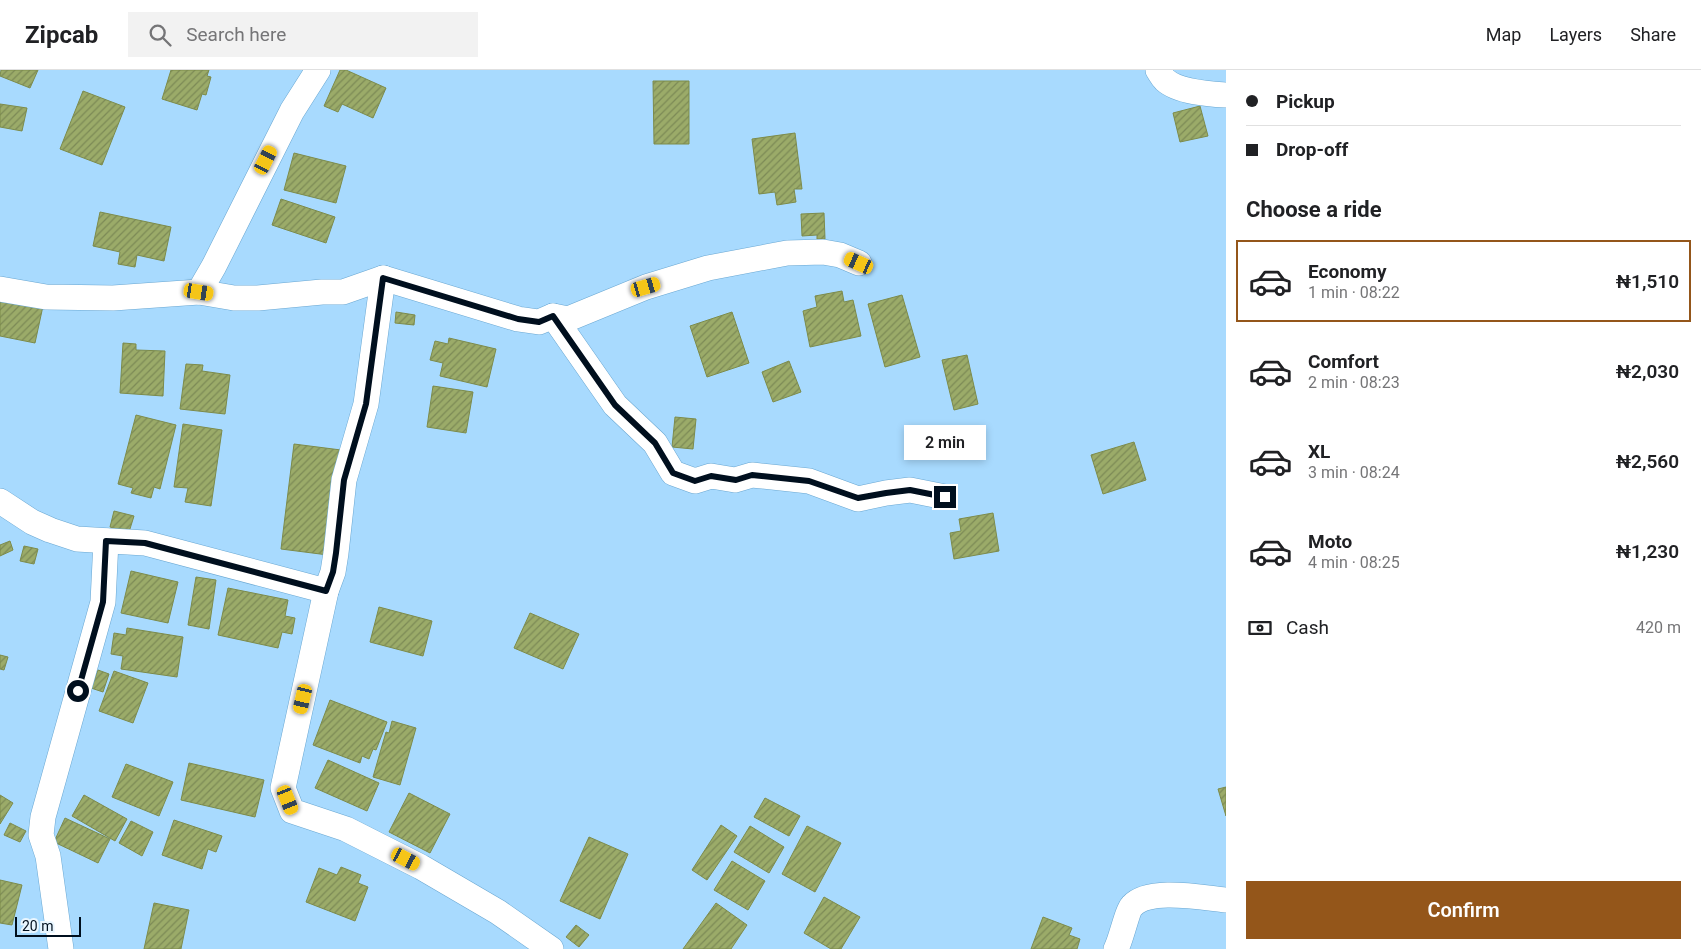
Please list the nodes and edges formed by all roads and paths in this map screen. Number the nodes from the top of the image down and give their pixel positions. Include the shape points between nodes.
1 (318, 70) edge
2 (1158, 70) edge
3 (1226, 95) edge
4 (859, 263) dead end
5 (383, 278) junction
6 (0, 289) edge
7 (199, 292) junction
8 (553, 316) junction
9 (945, 497) dead end
10 (0, 501) edge
11 (106, 541) junction
12 (326, 591) junction
13 (1226, 900) edge
14 (61, 949) edge
15 (551, 949) edge
16 (1116, 949) edge

1 - 7 street via 292,111
2 - 3 street via 1166,80 1180,88
4 - 8 street via 823,252 787,253 708,268 646,287 568,319
5 - 7 street via 343,292 234,298
5 - 8 street via 518,319 539,322
5 - 12 street via 366,404 344,480 333,572
6 - 7 street via 46,297 113,298
8 - 9 street via 615,405 655,443 673,473 695,481 711,476 736,480 752,475 809,481 858,498 910,490
10 - 11 street via 50,530 78,539
11 - 12 street via 145,543
11 - 14 street via 103,602 43,817 41,835 48,856
12 - 15 street via 283,788 292,811 346,829 421,867 498,912
13 - 16 street via 1160,894 1146,898 1132,906

